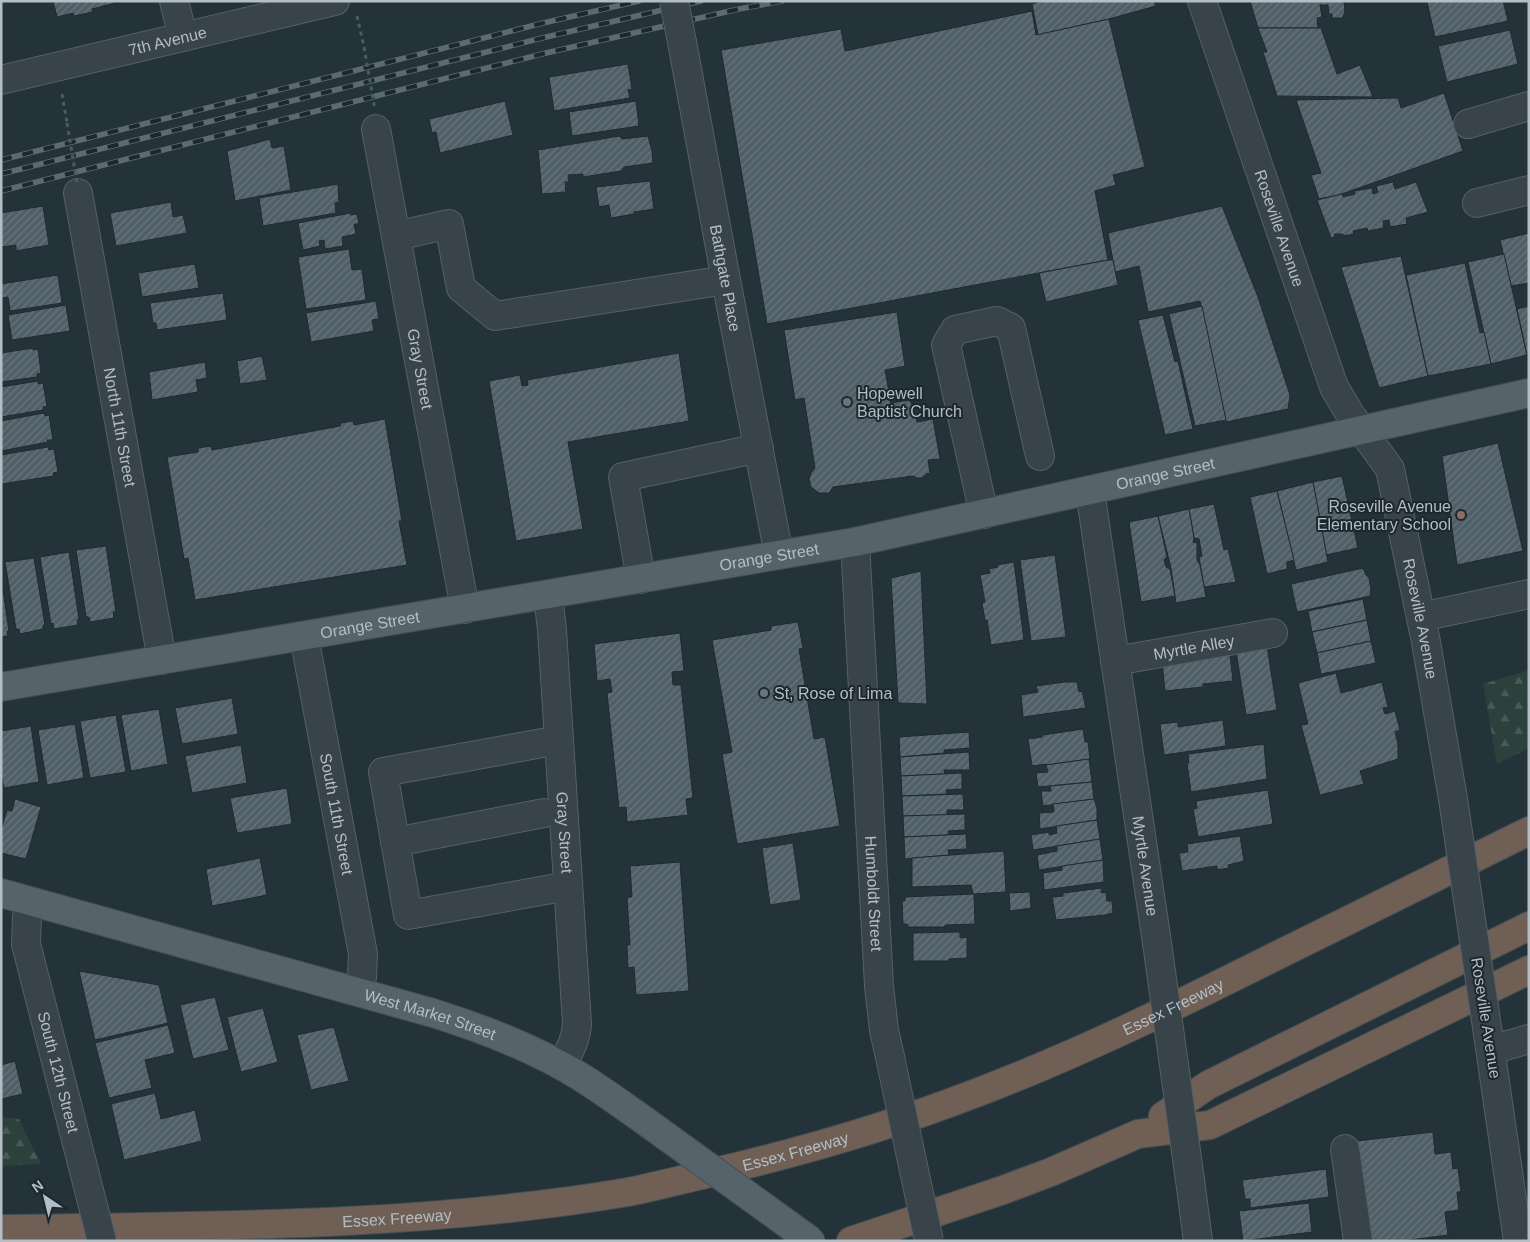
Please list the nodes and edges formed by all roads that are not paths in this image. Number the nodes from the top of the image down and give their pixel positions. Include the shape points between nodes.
1 (174, 1) edge
2 (674, 1) edge
3 (1202, 1) edge
4 (345, 6) edge
5 (183, 37) junction
6 (1, 80) edge
7 (1529, 106) edge
8 (376, 119) road end
9 (1468, 124) dead end
10 (78, 188) road end
11 (1529, 190) edge
12 (1477, 203) dead end
13 (396, 236) junction
14 (726, 280) junction
15 (1529, 393) edge
16 (1362, 431) junction
17 (759, 448) junction
18 (1040, 456) dead end
19 (1090, 491) junction
20 (984, 514) junction
21 (855, 542) junction
22 (779, 555) junction
23 (641, 578) junction
24 (548, 594) junction
25 (1529, 594) edge
26 (465, 608) junction
27 (1421, 617) junction
28 (1273, 633) dead end
29 (304, 636) junction
30 (162, 660) junction
31 (1115, 661) junction
32 (1, 687) edge
33 (559, 740) junction
34 (544, 813) dead end
35 (1529, 831) edge
36 (395, 842) junction
37 (568, 886) junction
38 (1, 894) edge
39 (32, 902) junction
40 (1529, 926) edge
41 (1529, 970) edge
42 (359, 992) junction
43 (1529, 1039) edge
44 (1489, 1042) junction
45 (561, 1066) junction
46 (1138, 1134) junction
47 (1345, 1149) dead end
48 (1, 1229) edge
49 (784, 1230) edge
50 (102, 1241) edge
51 (811, 1241) edge
52 (851, 1241) edge
53 (929, 1241) edge
54 (1198, 1241) edge
55 (1358, 1241) edge
56 (1518, 1241) edge

1 - 5 street
2 - 14 street, Bathgate Place, bridge
3 - 16 street, Roseville Avenue via 1334,387
4 - 5 street, 7th Avenue
5 - 6 street, 7th Avenue
7 - 9 street
8 - 13 street, Gray Street
10 - 30 street, North 11th Street
11 - 12 street
13 - 14 street via 449,224 461,288 495,316
13 - 26 street, Gray Street
14 - 17 street, Bathgate Place
15 - 16 main road, Orange Street
16 - 19 main road, Orange Street
16 - 27 street, Roseville Avenue via 1390,468
17 - 22 street, Bathgate Place
17 - 23 street via 622,477
18 - 20 street via 1011,328 997,321 955,330 946,345
19 - 20 main road, Orange Street
19 - 31 street, Myrtle Avenue
20 - 21 main road, Orange Street
21 - 22 main road, Orange Street
21 - 53 street, Humboldt Street, bridge via 879,986 884,1030
22 - 23 main road, Orange Street
23 - 24 main road, Orange Street
24 - 26 main road, Orange Street
24 - 33 street, Gray Street
25 - 27 street
26 - 29 main road, Orange Street
27 - 44 street, Roseville Avenue, bridge via 1453,799
28 - 31 street, Myrtle Alley
29 - 30 main road, Orange Street
29 - 42 street, South 11th Street via 363,954
30 - 32 main road, Orange Street
31 - 54 street, Myrtle Avenue, bridge
33 - 36 street via 383,772
33 - 37 street, Gray Street
34 - 36 street
35 - 48 highway, Essex Freeway via 1220,984 1064,1056 930,1110 796,1152 630,1191 412,1217 268,1224
36 - 37 street via 408,915
37 - 45 street, Gray Street via 578,1024 573,1044
38 - 39 main road, West Market Street
39 - 42 main road, West Market Street
39 - 50 street, South 12th Street, bridge via 26,923 26,944
40 - 46 highway via 1208,1085
41 - 46 highway via 1210,1126
42 - 45 main road, West Market Street via 463,1022
43 - 44 street
44 - 56 street, Roseville Avenue
45 - 49 main road, West Market Street, bridge via 644,1121
46 - 52 highway via 1003,1190
47 - 55 street
49 - 51 main road, West Market Street, bridge

